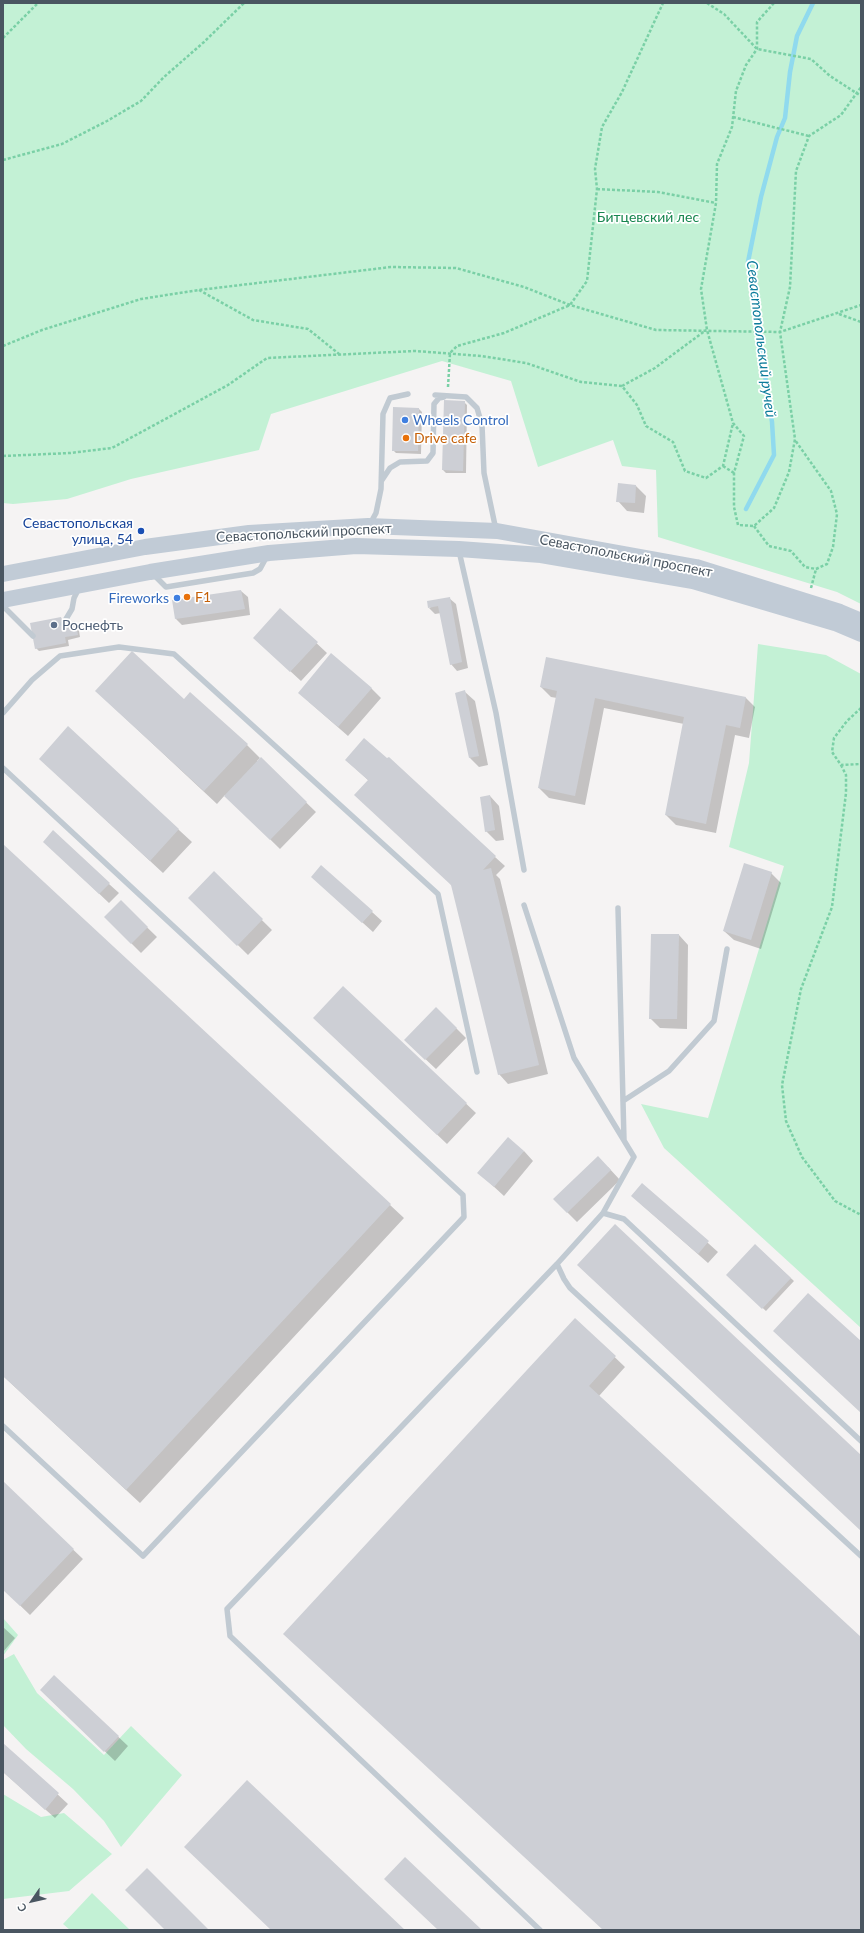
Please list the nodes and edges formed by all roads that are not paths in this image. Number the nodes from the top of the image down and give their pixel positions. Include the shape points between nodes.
1 (408, 394) dead end
2 (435, 395) dead end
3 (448, 395) junction
4 (381, 482) junction
5 (368, 526) junction
6 (496, 531) junction
7 (459, 549) junction
8 (3, 574) edge
9 (81, 585) junction
10 (3, 600) edge
11 (3, 606) edge
12 (861, 621) edge
13 (63, 624) dead end
14 (861, 634) edge
15 (33, 636) dead end
16 (3, 713) edge
17 (3, 768) edge
18 (524, 870) dead end
19 (524, 905) dead end
20 (618, 908) dead end
21 (727, 950) dead end
22 (477, 1072) dead end
23 (623, 1101) junction
24 (624, 1141) junction
25 (603, 1213) junction
26 (557, 1264) junction
27 (3, 1426) edge
28 (861, 1441) edge
29 (861, 1556) edge
30 (540, 1930) edge

1 - 4 lane via 390,398 382,414
2 - 3 lane
3 - 4 lane via 439,398 434,404 433,453 427,461 400,462 390,468
3 - 6 lane via 466,396 477,408 482,425 485,479
4 - 5 lane via 376,513
5 - 6 main road, Севастопольский проспект
5 - 8 main road, Севастопольский проспект via 249,533 145,547
6 - 12 main road, Севастопольский проспект via 696,567 840,612
7 - 9 main road, Севастопольский проспект via 356,546 269,553
7 - 14 main road, Севастопольский проспект via 541,555 693,581 835,623
7 - 18 lane via 496,713
9 - 10 main road, Севастопольский проспект
9 - 13 lane
11 - 15 lane
16 - 22 lane via 32,680 60,656 119,647 174,654 438,894
17 - 27 lane via 463,1196 464,1217 143,1556
19 - 24 lane via 574,1058
20 - 23 lane
21 - 23 lane via 714,1021 669,1071
23 - 24 lane
24 - 25 lane via 634,1157
25 - 26 lane
25 - 28 lane via 624,1219
26 - 29 lane via 570,1288
26 - 30 lane via 227,1609 230,1636

